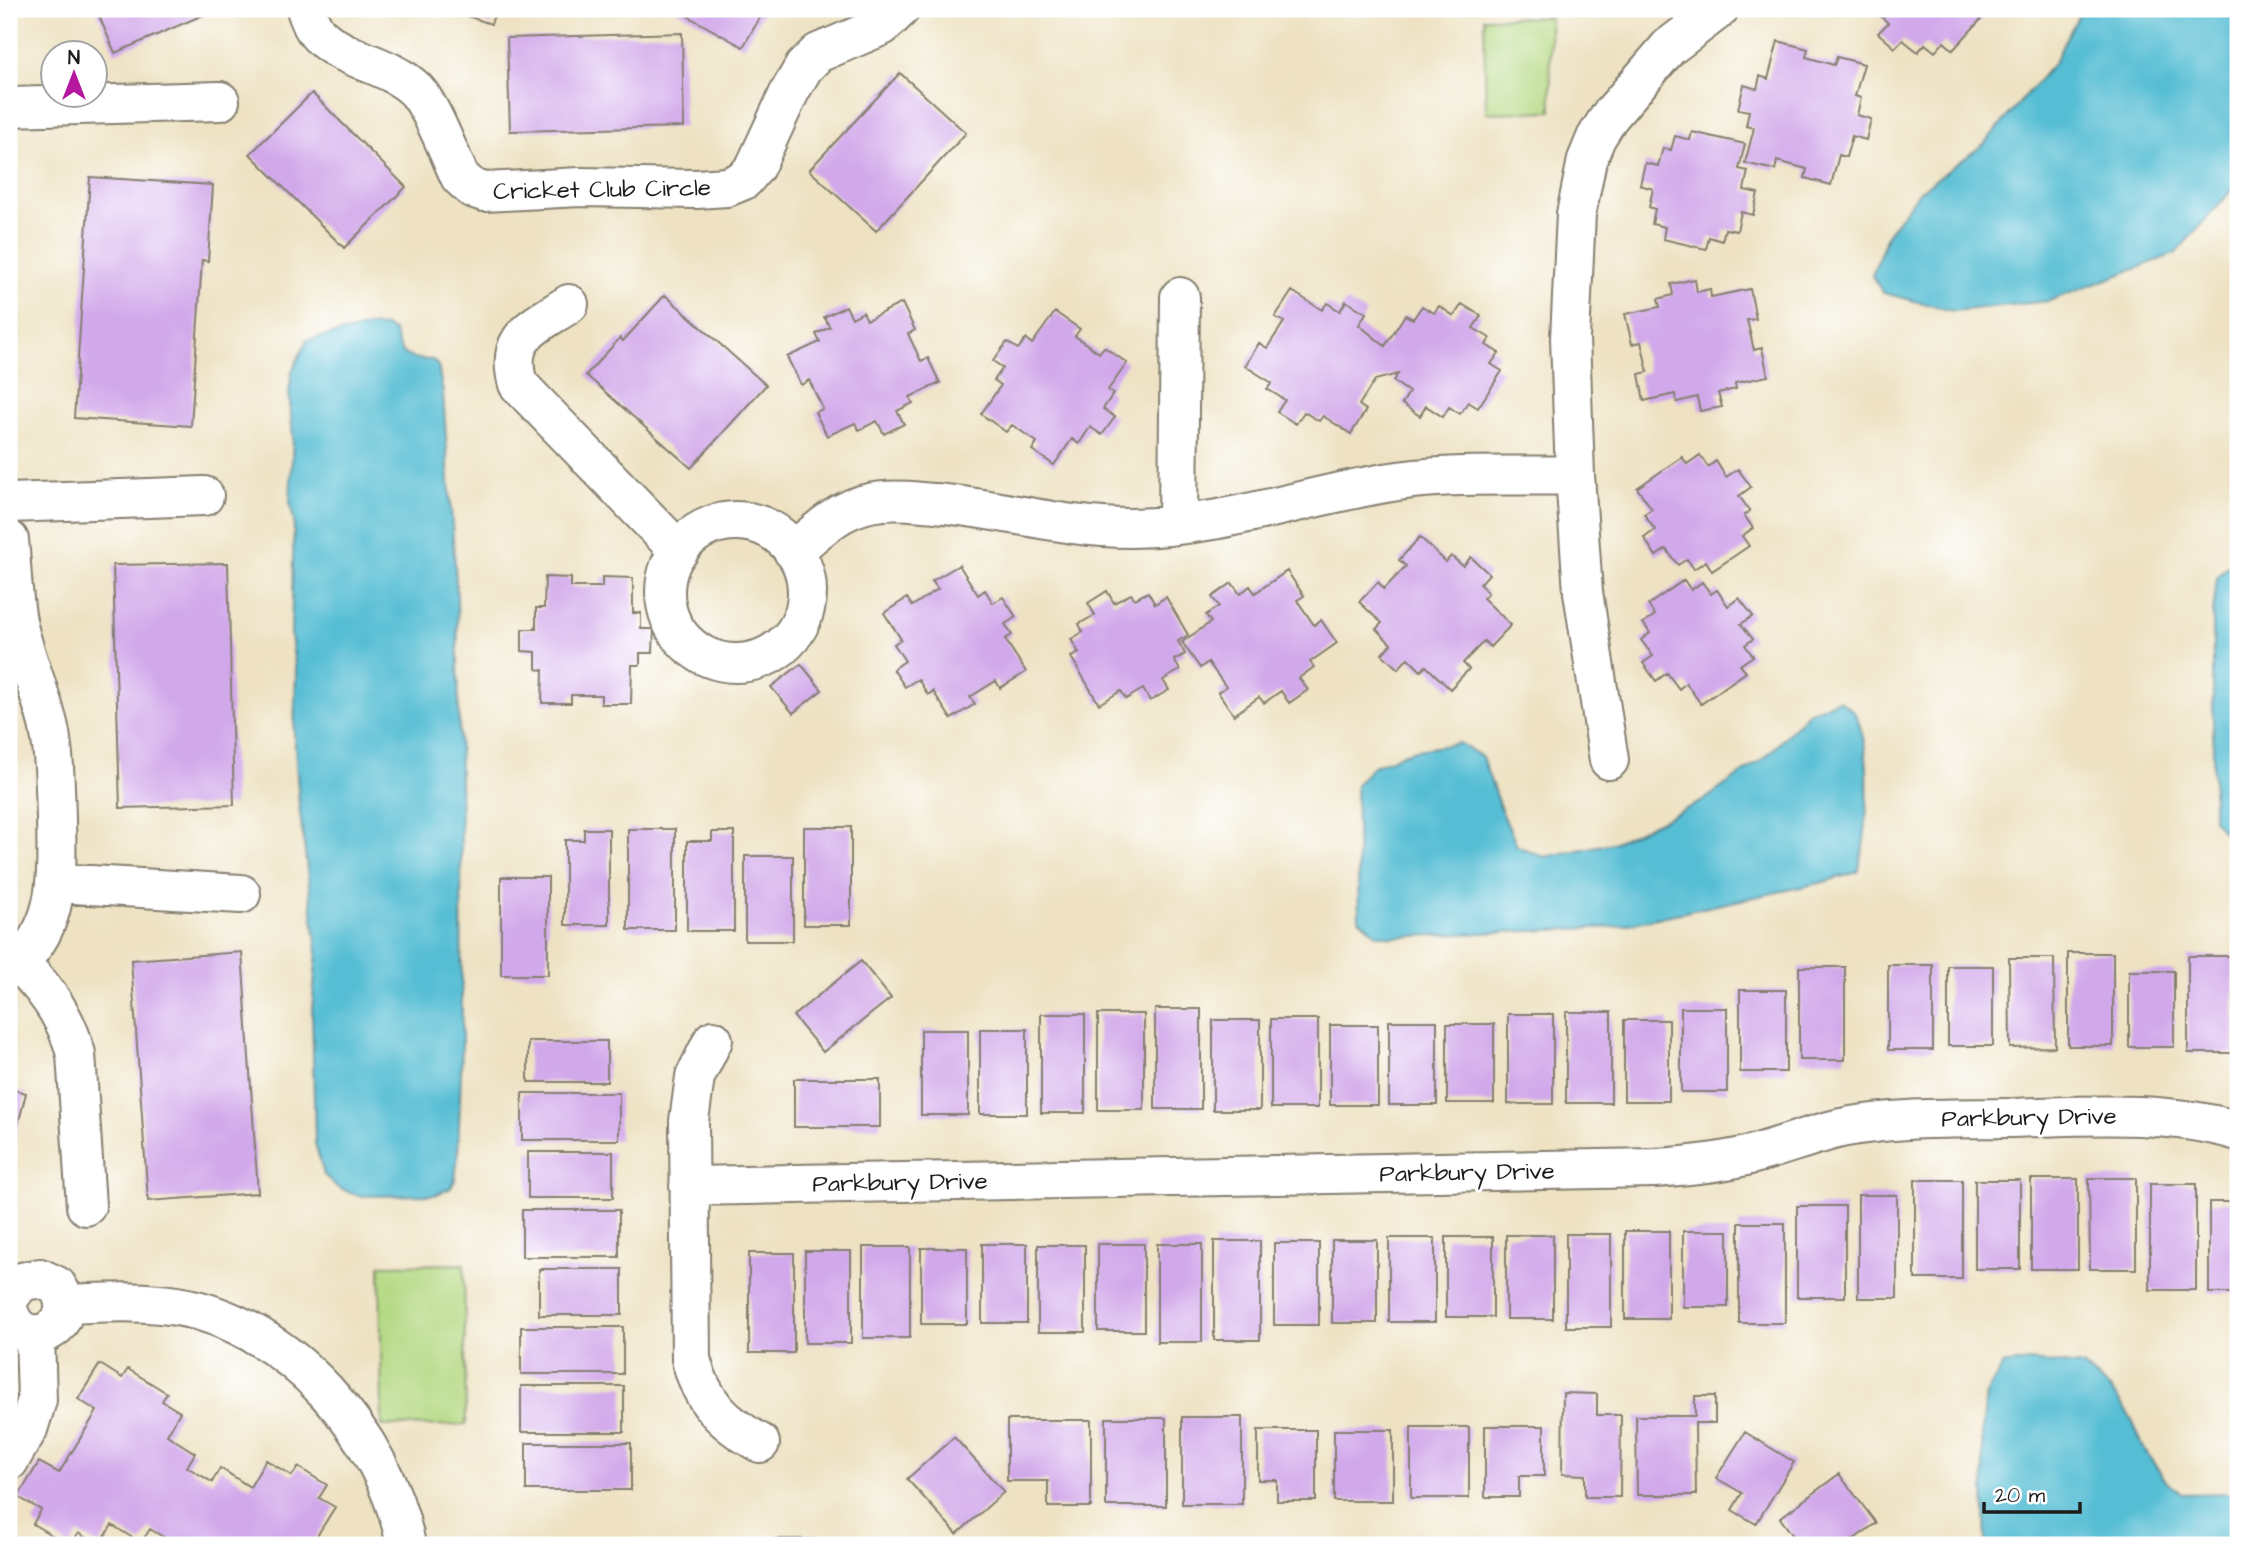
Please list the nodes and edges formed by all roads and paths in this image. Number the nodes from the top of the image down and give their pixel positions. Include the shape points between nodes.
1 (306, 9) edge
2 (900, 9) edge
3 (1719, 9) edge
4 (220, 101) dead end
5 (9, 107) edge
6 (1180, 297) dead end
7 (569, 304) dead end
8 (1575, 475) junction
9 (204, 496) dead end
10 (9, 503) edge
11 (1178, 525) junction
12 (9, 540) edge
13 (679, 551) junction
14 (793, 551) junction
15 (13, 627) edge
16 (1609, 761) dead end
17 (57, 883) junction
18 (241, 894) dead end
19 (13, 966) edge
20 (713, 1040) dead end
21 (2238, 1132) edge
22 (689, 1186) junction
23 (86, 1206) dead end
24 (9, 1298) edge
25 (65, 1304) junction
26 (22, 1323) edge
27 (760, 1443) dead end
28 (9, 1461) edge
29 (41, 1545) edge
30 (84, 1545) edge
31 (406, 1545) edge

1 - 2 street, Cricket Club Circle via 321,38 400,76 418,93 460,177 471,188 498,192 727,187 744,180 755,167 804,67 818,53 882,26
3 - 8 street via 1669,47 1609,117 1587,160 1576,214 1570,338
4 - 5 street
6 - 11 street
7 - 13 street via 530,329 516,346 513,365 519,384
8 - 11 street via 1416,479 1236,518
8 - 16 street via 1583,592
9 - 10 street
11 - 14 street via 1084,526 952,505 883,500 843,511
12 - 15 street
13 - 14 street via 701,531 741,522 771,531
13 - 14 street via 665,588 675,627 703,655 736,663 776,651 802,620 806,579
15 - 17 street via 49,729
17 - 18 street
17 - 19 street via 37,942
19 - 23 street via 33,976 70,1032 76,1054
20 - 22 street via 695,1077 691,1100
21 - 22 street, Parkbury Drive via 2194,1121 2127,1115 1912,1120 1839,1129 1719,1162 1654,1168
22 - 27 street via 691,1360 705,1397 719,1415
24 - 25 street via 21,1282 40,1278 57,1286
25 - 26 street via 60,1322 45,1334
25 - 31 street via 177,1306 227,1320 272,1346 312,1378 356,1426 388,1487
26 - 28 street via 37,1400 28,1429
29 - 30 path

